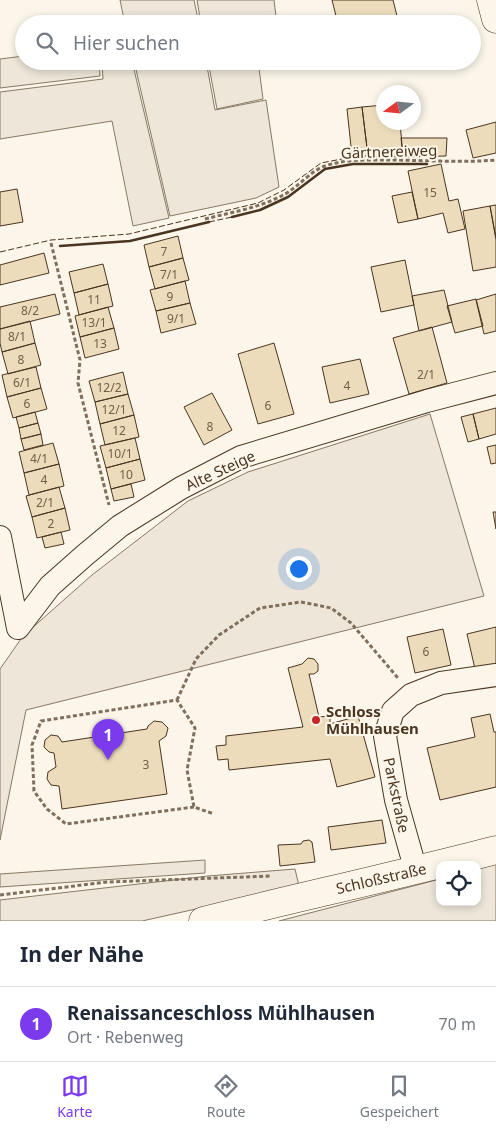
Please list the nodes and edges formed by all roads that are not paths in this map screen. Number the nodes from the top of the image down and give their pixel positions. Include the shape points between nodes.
1 (491, 0) edge
2 (496, 19) edge
3 (496, 383) edge
4 (0, 536) edge
5 (496, 675) edge
6 (496, 850) edge
7 (416, 871) junction
8 (203, 921) edge

1 - 2 street
3 - 4 street, Alte Steige via 233,461 181,488 120,526 50,586 18,628
5 - 7 street, Parkstraße via 441,683 412,696 393,711 385,736 396,800
6 - 7 street, Schloßstraße
7 - 8 street, Schloßstraße

